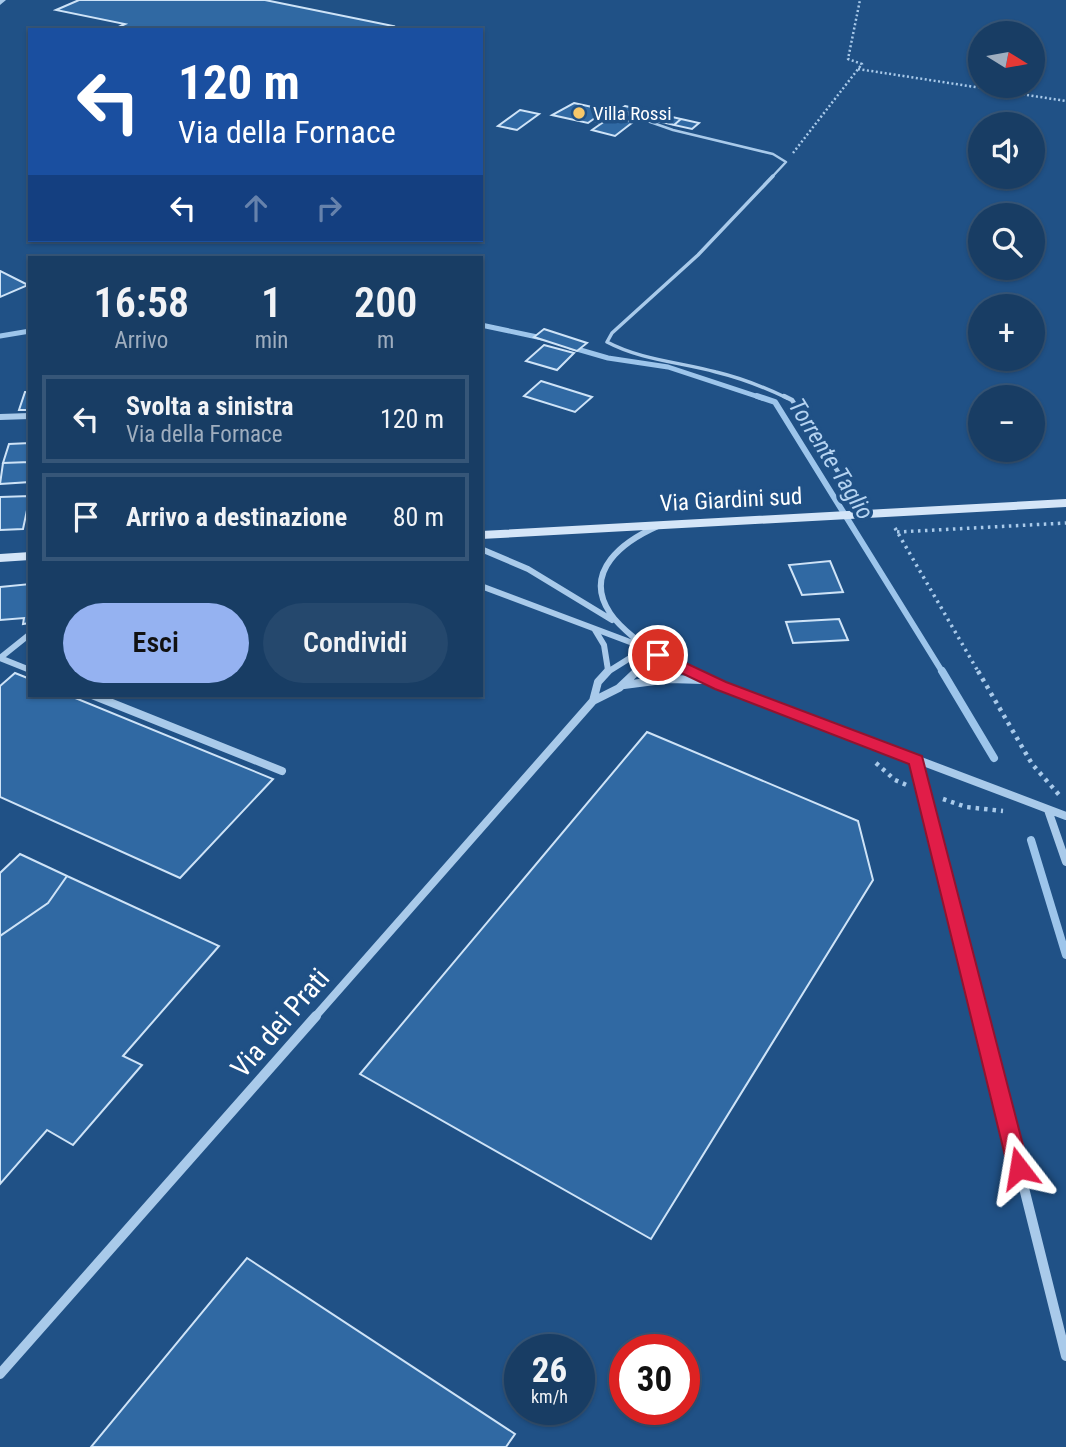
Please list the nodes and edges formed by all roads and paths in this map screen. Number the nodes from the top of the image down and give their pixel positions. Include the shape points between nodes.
1 (860, 0) edge
2 (858, 69) junction
3 (1066, 101) edge
4 (616, 110) dead end
5 (786, 162) junction
6 (28, 416) edge
7 (0, 417) edge
8 (1066, 503) edge
9 (861, 514) junction
10 (1066, 523) edge
11 (663, 524) junction
12 (483, 535) edge
13 (483, 550) edge
14 (28, 556) edge
15 (0, 558) edge
16 (483, 587) edge
17 (595, 629) junction
18 (627, 630) junction
19 (28, 636) edge
20 (646, 648) junction
21 (28, 669) edge
22 (608, 670) junction
23 (709, 680) junction
24 (620, 686) junction
25 (97, 697) edge
26 (593, 701) junction
27 (866, 760) dead end
28 (917, 760) junction
29 (282, 771) dead end
30 (924, 792) junction
31 (1066, 803) edge
32 (1048, 810) junction
33 (1013, 812) dead end
34 (1066, 816) edge
35 (1066, 862) edge
36 (1066, 1356) edge
37 (0, 1374) edge

1 - 2 path via 848,59 862,64
2 - 3 path
2 - 5 path
4 - 5 lane via 673,130 773,154
5 - 9 lane via 607,342 627,353 716,372 792,400
6 - 7 street
8 - 9 main road, Via Giardini sud
9 - 11 main road, Via Giardini sud
10 - 31 path via 897,532 1032,764
11 - 12 main road, Via Giardini sud
11 - 18 street via 629,540 602,573 609,613
13 - 18 street via 528,569
14 - 15 main road
16 - 17 street
17 - 20 street
17 - 22 street via 604,645
18 - 20 street
19 - 21 street via 0,658
20 - 22 street
20 - 23 street
20 - 24 street via 641,667
22 - 26 street via 593,690
23 - 24 street via 670,679
23 - 28 street
24 - 26 street
25 - 29 street
26 - 37 street, Via dei Prati
27 - 30 path via 895,780
28 - 30 street
28 - 32 street
30 - 33 path via 965,807
30 - 36 street
32 - 34 street
32 - 35 street

